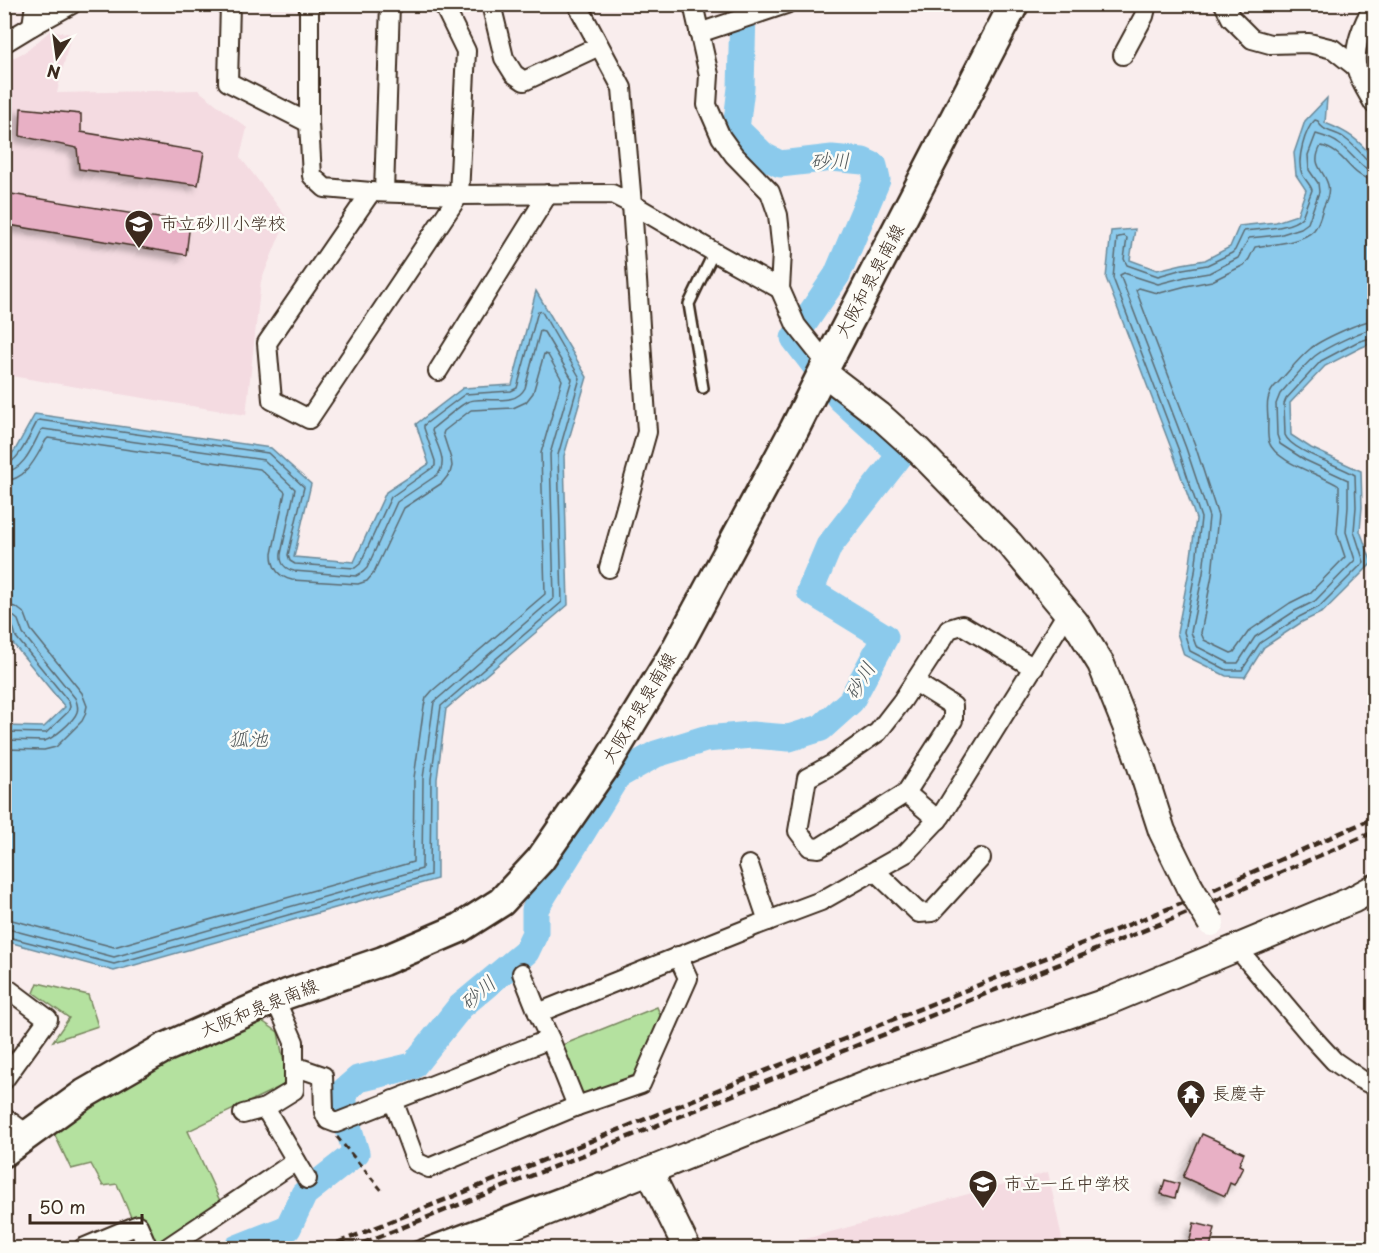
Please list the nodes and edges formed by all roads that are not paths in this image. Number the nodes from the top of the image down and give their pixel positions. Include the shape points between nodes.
1 (35, 4) edge
2 (72, 4) edge
3 (230, 4) edge
4 (309, 4) edge
5 (390, 4) edge
6 (443, 4) edge
7 (490, 4) edge
8 (577, 4) edge
9 (693, 4) edge
10 (786, 4) edge
11 (1014, 4) edge
12 (1147, 4) edge
13 (1224, 4) edge
14 (1374, 6) edge
15 (32, 26) junction
16 (699, 33) junction
17 (4, 43) edge
18 (599, 46) junction
19 (1124, 55) dead end
20 (1357, 68) junction
21 (1374, 104) edge
22 (309, 123) junction
23 (377, 192) junction
24 (548, 194) junction
25 (459, 195) junction
26 (632, 204) junction
27 (714, 252) junction
28 (780, 289) junction
29 (825, 368) junction
30 (438, 371) dead end
31 (704, 388) dead end
32 (609, 568) dead end
33 (1068, 613) junction
34 (1034, 668) junction
35 (915, 682) junction
36 (906, 793) junction
37 (938, 820) junction
38 (981, 858) dead end
39 (749, 865) dead end
40 (875, 871) junction
41 (1374, 888) edge
42 (768, 921) junction
43 (1232, 950) junction
44 (678, 956) junction
45 (522, 973) dead end
46 (4, 986) edge
47 (275, 999) junction
48 (538, 1013) junction
49 (550, 1038) junction
50 (12, 1056) edge
51 (294, 1066) junction
52 (4, 1080) edge
53 (1374, 1086) edge
54 (393, 1100) junction
55 (577, 1107) junction
56 (265, 1108) junction
57 (243, 1114) dead end
58 (4, 1117) edge
59 (28, 1135) junction
60 (4, 1152) edge
61 (296, 1161) junction
62 (644, 1167) junction
63 (607, 1174) dead end
64 (307, 1179) dead end
65 (83, 1248) edge
66 (148, 1248) edge
67 (167, 1248) edge
68 (414, 1248) edge
69 (457, 1248) edge
70 (687, 1248) edge

1 - 15 street
2 - 15 street
3 - 22 street via 228,82
4 - 22 street
5 - 23 street
6 - 25 street via 466,51
7 - 18 street via 504,58 524,81
8 - 18 street
9 - 16 street
10 - 16 street
11 - 29 main road, 大阪和泉泉南線
12 - 19 street
13 - 20 street via 1231,18 1252,39 1333,48
14 - 20 street via 1366,17 1357,46
15 - 17 street
16 - 28 street via 709,75 707,105 734,156 770,192 778,215
18 - 26 street via 622,88
20 - 21 street
22 - 23 street via 312,176 325,188
23 - 25 street
23 - 25 street via 267,343 272,400 309,419
24 - 25 street
24 - 26 street via 612,194
24 - 30 street
26 - 27 street
26 - 32 street via 646,432
27 - 28 street
27 - 31 lane via 689,304
28 - 29 street via 796,325
29 - 33 street via 919,451 1010,544
29 - 47 main road, 大阪和泉泉南線 via 674,653 606,765 540,860 501,902 460,928 383,961
33 - 34 street
33 - 43 street, bridge via 1101,664 1136,751 1162,831 1189,886
34 - 35 street via 962,625 949,629
34 - 37 street
35 - 36 street via 953,706 953,720
35 - 36 street via 878,732 807,778 798,831 810,847 819,848
36 - 37 street
37 - 40 street via 906,854
38 - 40 street via 932,912 919,913
39 - 42 street
40 - 42 street via 821,902
41 - 43 street
42 - 44 street
43 - 53 street via 1334,1061
43 - 62 street via 1109,1001 876,1080
44 - 48 street
44 - 55 street via 688,978 641,1084
45 - 48 street
46 - 50 street via 48,1019
47 - 51 street via 294,1042
47 - 59 main road, 大阪和泉泉南線 via 164,1048 84,1094
48 - 49 street
49 - 54 street
49 - 55 street
50 - 52 street
51 - 54 street via 323,1076 324,1112 328,1120 336,1122
51 - 56 street via 294,1090
54 - 55 street via 416,1162 429,1168
56 - 57 street
56 - 61 street
58 - 59 street
59 - 60 main road, 大阪和泉泉南線
61 - 64 street
61 - 67 street
62 - 69 street
62 - 70 street
63 - 68 lane
65 - 66 street via 138,1225

